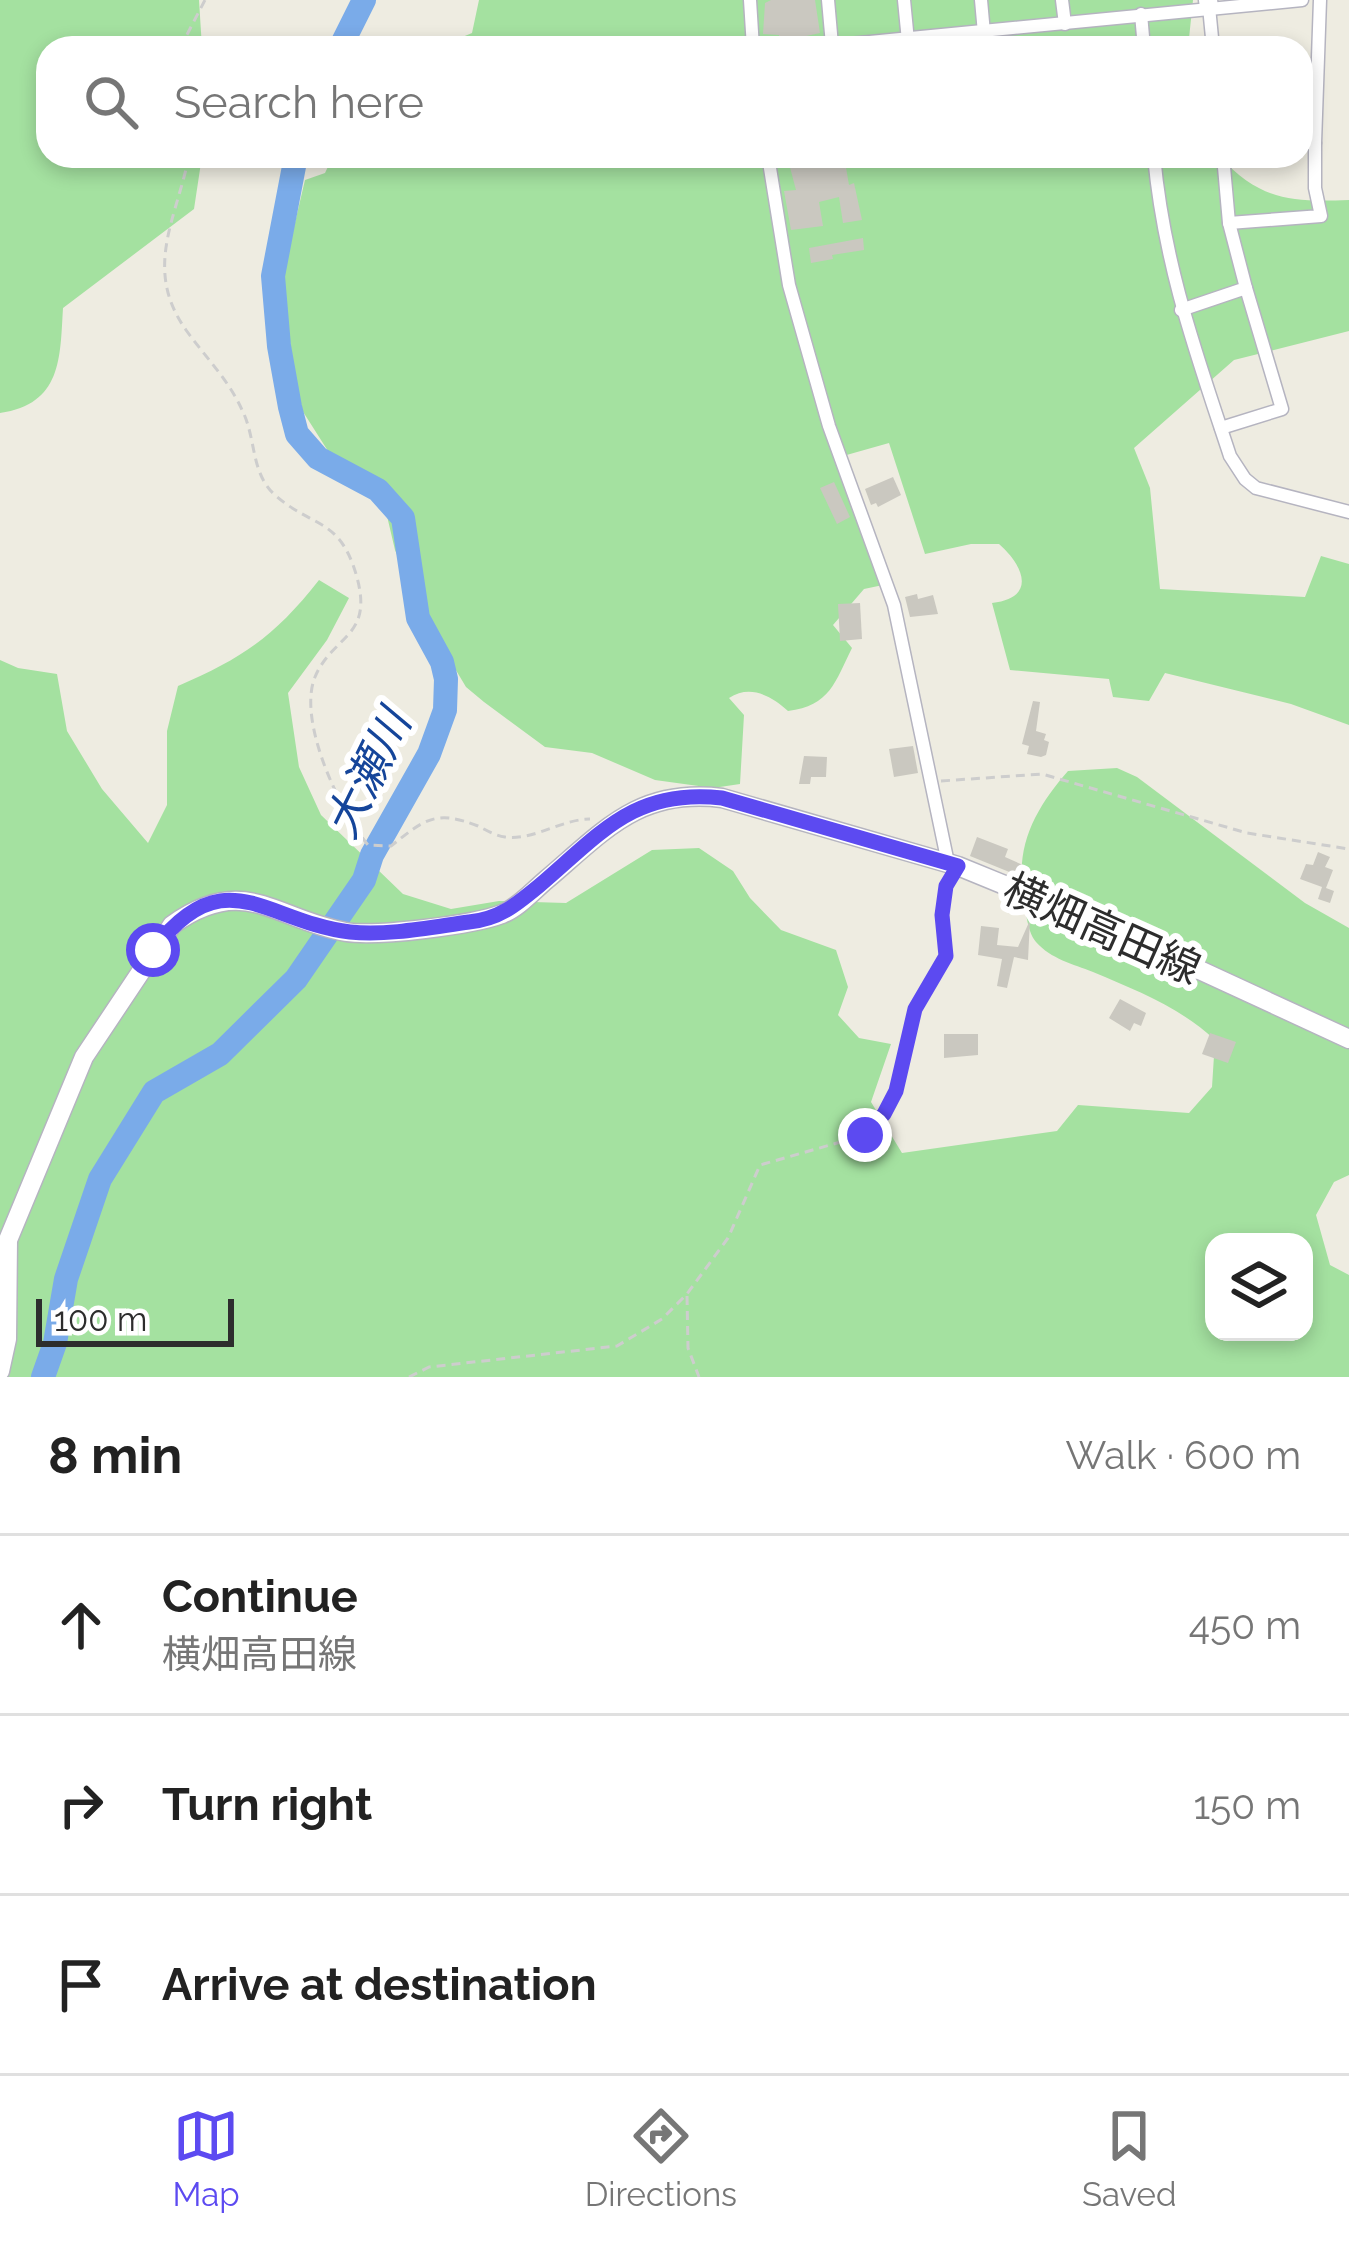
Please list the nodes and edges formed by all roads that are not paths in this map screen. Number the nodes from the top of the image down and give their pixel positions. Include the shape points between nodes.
1 (750, 0) edge
2 (828, 0) edge
3 (904, 0) edge
4 (981, 0) edge
5 (1062, 0) edge
6 (1288, 0) edge
7 (1302, 0) edge
8 (1320, 0) edge
9 (1209, 4) edge
10 (1141, 14) junction
11 (1065, 25) junction
12 (984, 33) junction
13 (752, 36) edge
14 (831, 36) edge
15 (908, 36) edge
16 (951, 36) edge
17 (1143, 36) edge
18 (1212, 36) edge
19 (1313, 70) edge
20 (1319, 70) junction
21 (1313, 110) edge
22 (770, 168) edge
23 (1155, 168) edge
24 (1224, 168) edge
25 (1312, 168) edge
26 (1228, 223) junction
27 (1246, 288) junction
28 (1181, 310) junction
29 (1221, 428) junction
30 (1349, 512) edge
31 (953, 865) junction
32 (1349, 1040) edge
33 (0, 1370) edge

1 - 13 street
2 - 14 street
3 - 15 street
4 - 12 street
5 - 11 street
6 - 7 street
6 - 9 street
8 - 20 street
9 - 10 street
9 - 18 street
10 - 11 street
10 - 17 street
11 - 12 street
12 - 16 street
19 - 20 street
20 - 21 street
22 - 31 street via 789,285 894,605
23 - 28 street
24 - 26 street
25 - 26 street via 1321,216
26 - 27 street
27 - 28 street
27 - 29 street via 1282,409
28 - 29 street
29 - 30 street via 1230,456 1256,488
31 - 32 main road, 横畑高田線
31 - 33 main road, 横畑高田線 via 687,794 633,811 507,913 476,922 347,932 266,906 219,900 193,910 172,925 83,1058 8,1240

